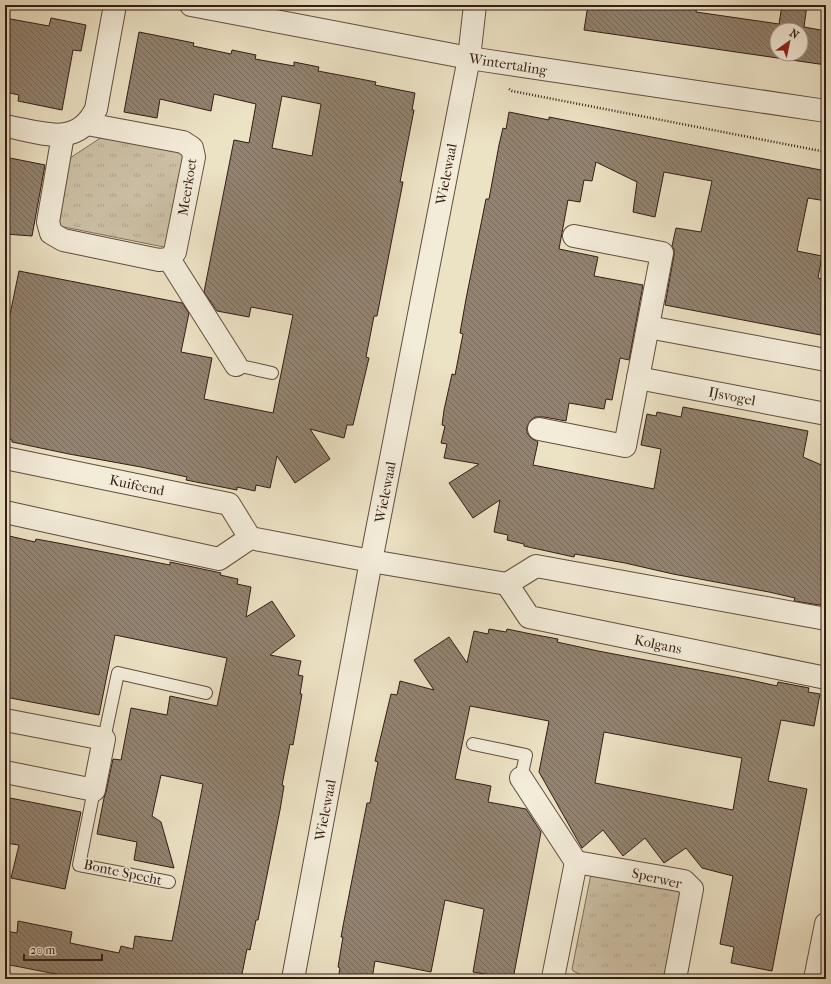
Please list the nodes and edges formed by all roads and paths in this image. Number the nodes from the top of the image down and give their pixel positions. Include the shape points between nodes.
1 (115, 5) edge
2 (191, 5) edge
3 (475, 5) edge
4 (469, 58) junction
5 (505, 87) dead end
6 (826, 111) edge
7 (87, 124) junction
8 (5, 126) edge
9 (63, 135) junction
10 (826, 152) edge
11 (574, 236) dead end
12 (169, 259) junction
13 (648, 327) junction
14 (826, 360) edge
15 (236, 365) joint
16 (272, 373) dead end
17 (638, 378) junction
18 (826, 414) edge
19 (539, 428) dead end
20 (5, 458) edge
21 (5, 512) edge
22 (250, 538) junction
23 (371, 561) junction
24 (507, 584) junction
25 (826, 620) edge
26 (826, 678) edge
27 (206, 693) dead end
28 (5, 720) edge
29 (104, 739) junction
30 (474, 744) dead end
31 (5, 772) edge
32 (521, 778) joint
33 (94, 790) junction
34 (576, 862) junction
35 (169, 882) dead end
36 (826, 924) edge
37 (293, 979) edge
38 (556, 979) edge
39 (675, 979) edge
40 (815, 979) edge

1 - 7 street via 96,109
2 - 4 street, Wintertaling
3 - 4 street, Wielewaal
4 - 6 street, Wintertaling
4 - 23 street, Wielewaal
5 - 10 path via 512,92
7 - 9 street via 80,130
7 - 12 street, Meerkoet via 183,142 192,148 194,157 175,252
8 - 9 street
9 - 12 street via 48,222 51,233 63,240 159,260
11 - 13 street via 662,253
12 - 15 street
13 - 14 street
13 - 17 street
15 - 16 lane
17 - 18 street, IJsvogel
17 - 19 street via 625,446
20 - 22 street, Kuifeend via 229,504
21 - 22 street via 219,559
22 - 23 street
23 - 24 street
23 - 37 street, Wielewaal
24 - 25 street via 536,566
24 - 26 street, Kolgans via 529,617
27 - 29 lane, Bonte Specht via 118,673
28 - 29 street
29 - 33 street, Bonte Specht
30 - 32 lane via 526,755
31 - 33 street
32 - 34 street
33 - 35 lane, Bonte Specht via 79,865
34 - 38 street via 553,978
34 - 39 street, Sperwer via 684,881 692,889
36 - 40 street

